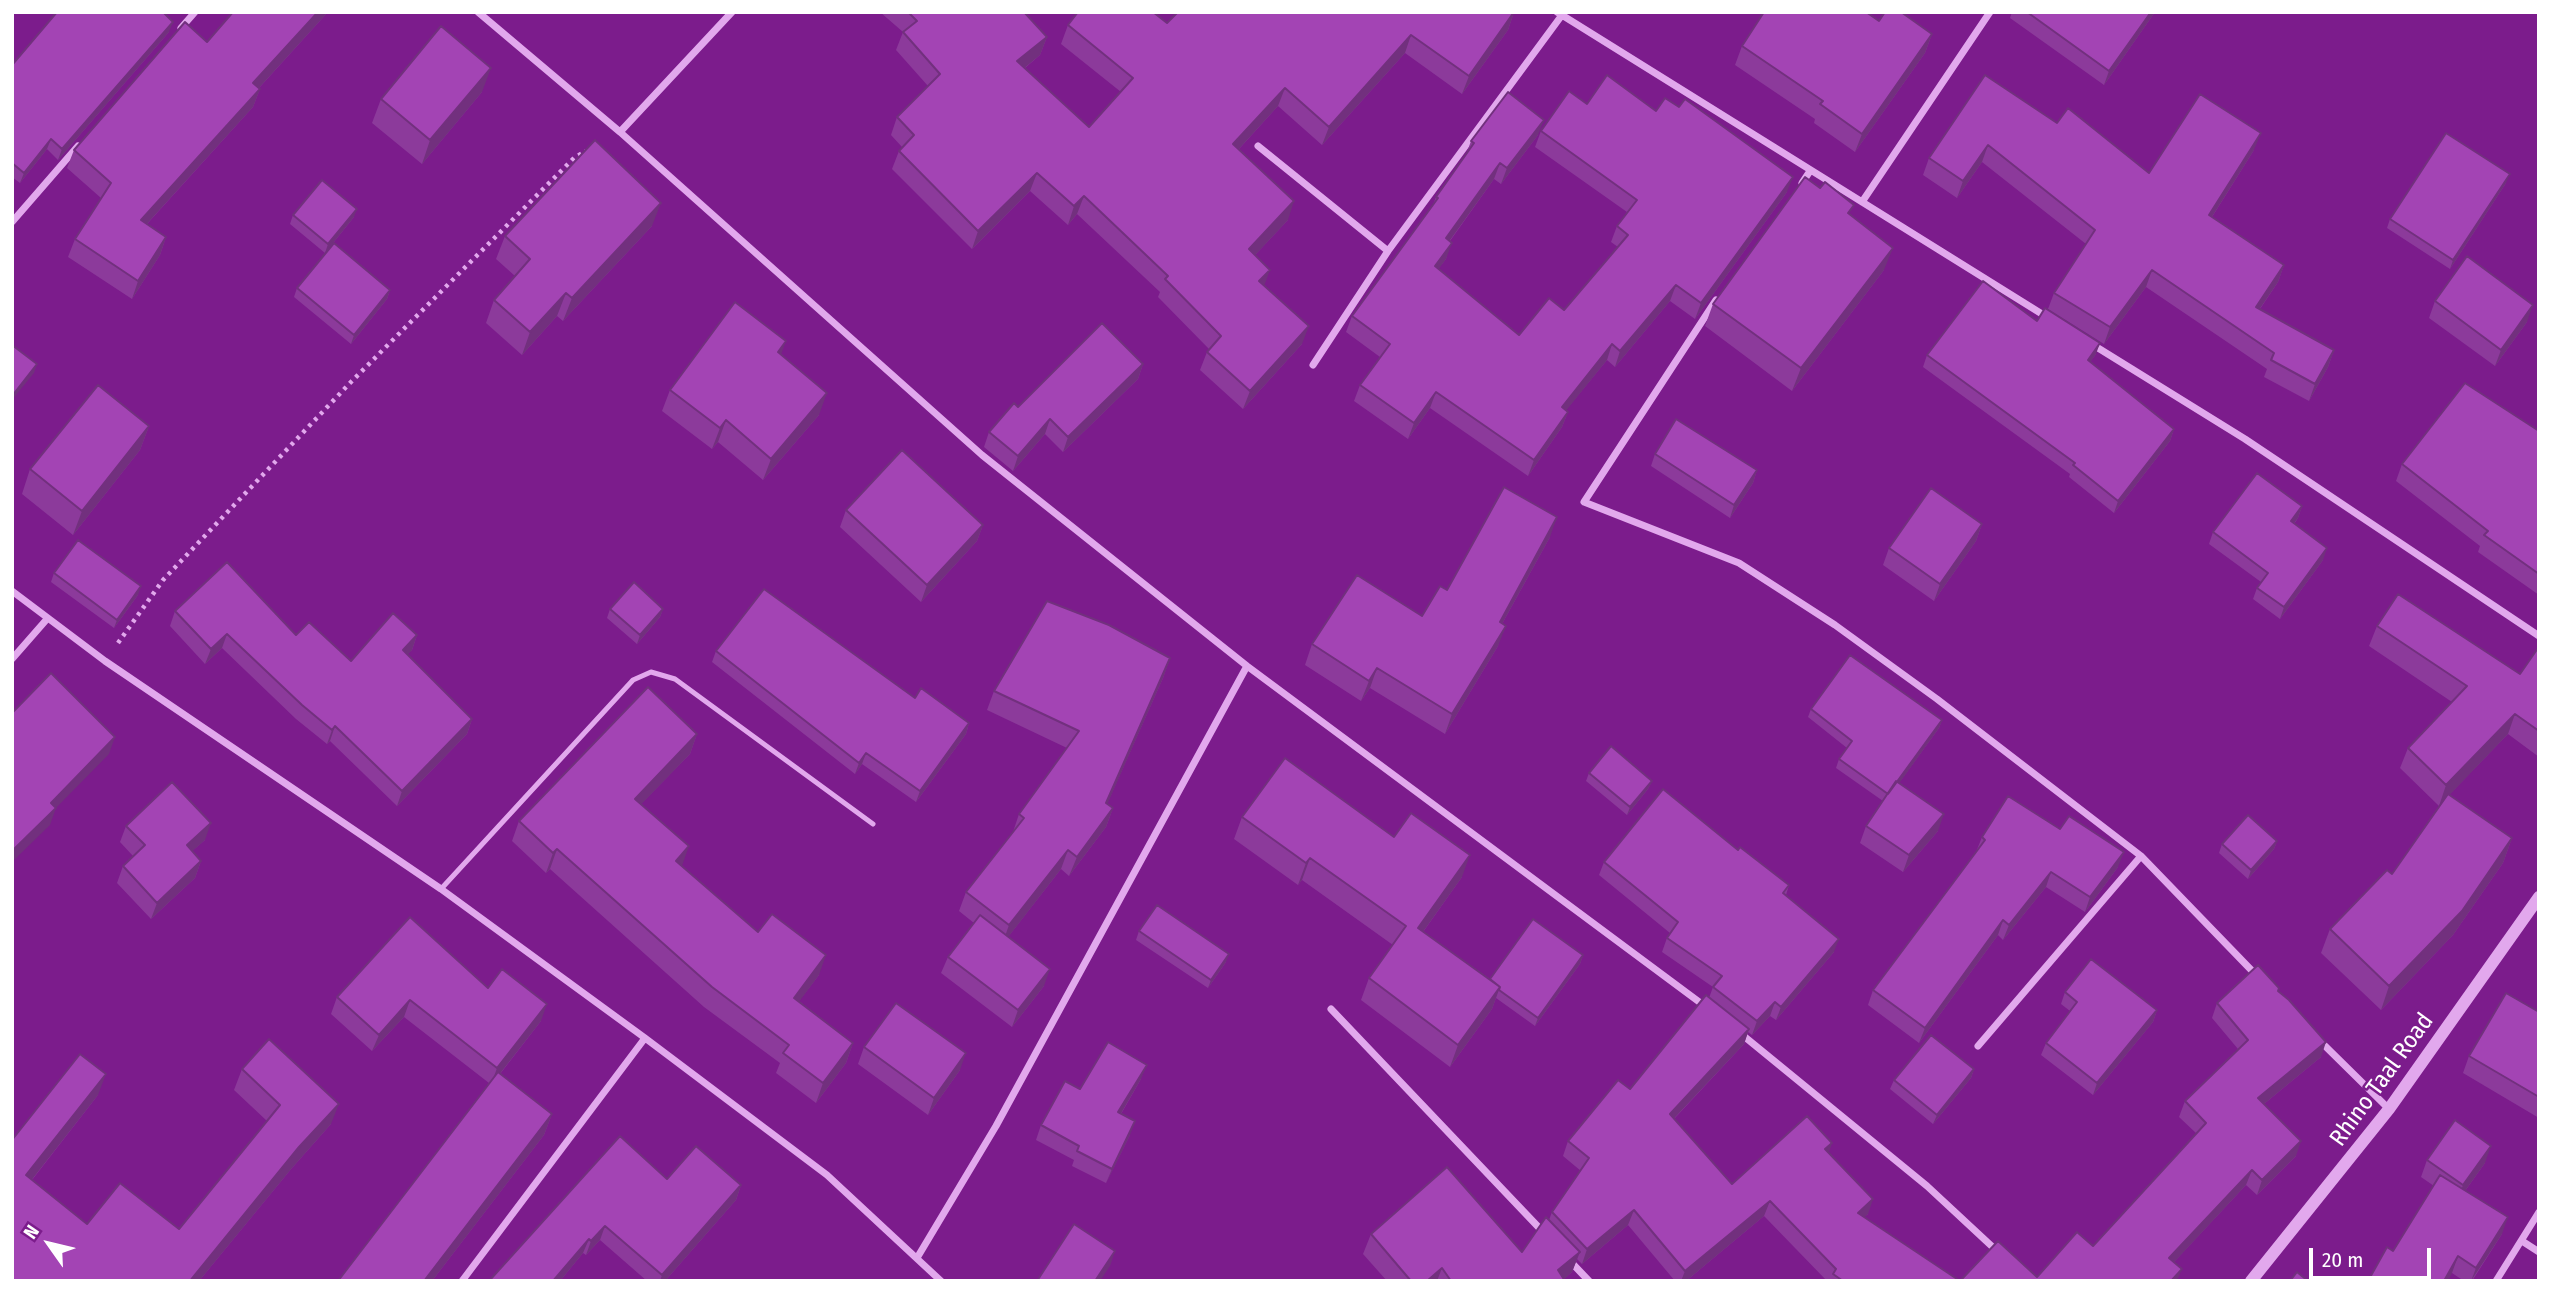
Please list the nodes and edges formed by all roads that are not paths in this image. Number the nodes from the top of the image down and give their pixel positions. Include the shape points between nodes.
1 (195, 12) edge
2 (478, 12) edge
3 (732, 12) edge
4 (1990, 12) edge
5 (1560, 14) edge
6 (176, 33) edge
7 (620, 132) junction
8 (85, 138) edge
9 (1258, 146) dead end
10 (1811, 171) junction
11 (1795, 192) edge
12 (1862, 202) junction
13 (12, 222) edge
14 (1388, 251) junction
15 (1725, 289) edge
16 (2059, 324) edge
17 (2082, 339) edge
18 (1313, 365) dead end
19 (12, 591) edge
20 (47, 619) junction
21 (2539, 636) edge
22 (12, 659) edge
23 (1247, 666) junction
24 (873, 824) dead end
25 (2141, 856) junction
26 (441, 888) junction
27 (2539, 897) edge
28 (2264, 984) edge
29 (1331, 1009) dead end
30 (1715, 1014) edge
31 (1737, 1031) edge
32 (2312, 1033) edge
33 (645, 1038) junction
34 (1978, 1046) dead end
35 (2389, 1109) junction
36 (2539, 1212) edge
37 (1551, 1240) edge
38 (2522, 1241) junction
39 (1560, 1251) edge
40 (2539, 1252) edge
41 (917, 1258) junction
42 (2008, 1262) edge
43 (462, 1281) edge
44 (941, 1281) edge
45 (1589, 1281) edge
46 (2251, 1281) edge
47 (2496, 1281) edge

1 - 6 street
2 - 7 street
3 - 7 street
4 - 12 street
5 - 10 street
5 - 14 street
7 - 23 street via 982,455
8 - 13 street
9 - 14 street
10 - 11 street
10 - 12 street
12 - 16 street
14 - 18 street
15 - 25 street via 1584,502 1750,570 1926,691
17 - 21 street via 2245,439
19 - 20 street
20 - 22 street
20 - 26 street
23 - 30 street
23 - 41 street via 996,1126
24 - 26 lane via 675,679 651,672 632,680
25 - 28 street
25 - 34 street
26 - 33 street
27 - 35 street, Rhino Taal Road
29 - 37 street
31 - 42 street via 1927,1186
32 - 35 street
33 - 41 street via 827,1175
33 - 43 street
35 - 46 street, Rhino Taal Road
36 - 38 street
38 - 40 street
38 - 47 street
39 - 45 street
41 - 44 street

